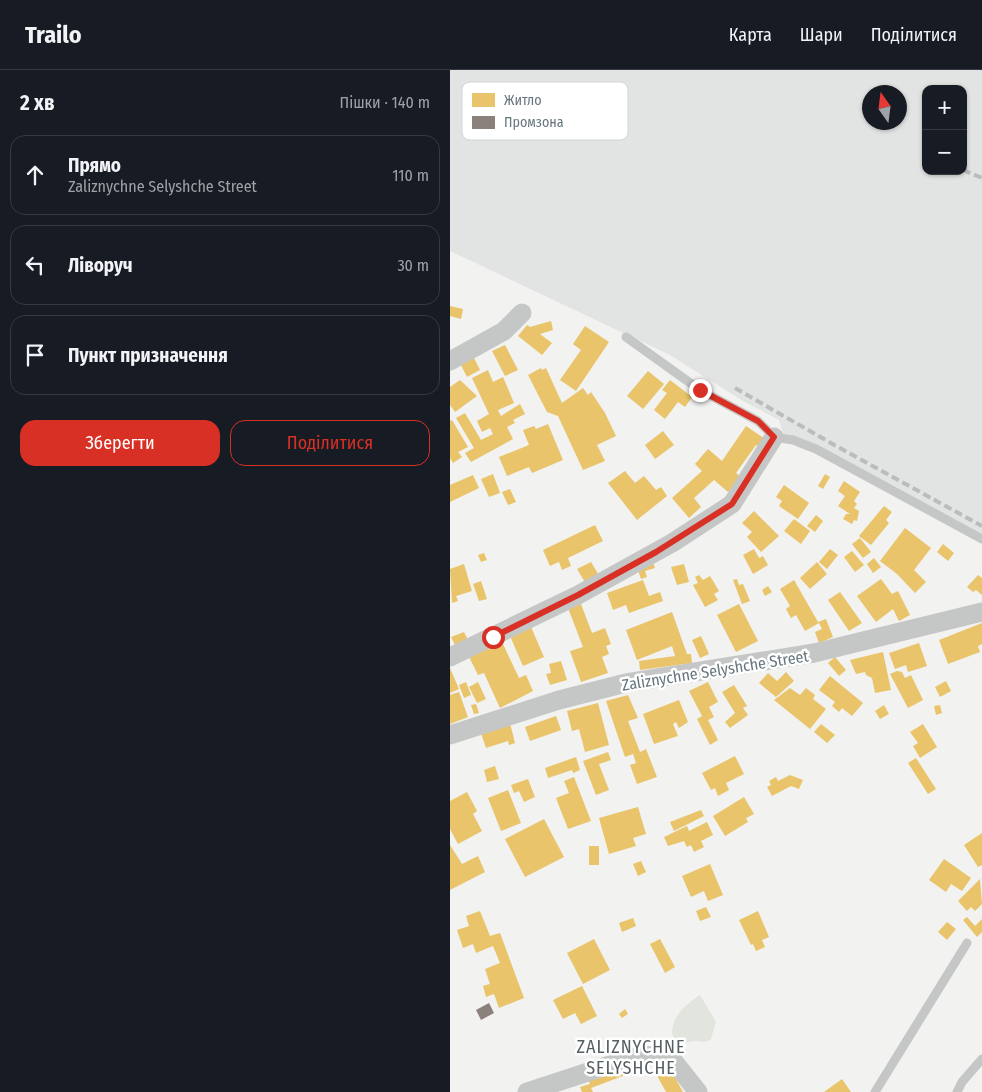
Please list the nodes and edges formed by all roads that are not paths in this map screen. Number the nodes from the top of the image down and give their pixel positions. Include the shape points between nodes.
1 (522, 312) dead end
2 (626, 337) dead end
3 (450, 361) edge
4 (774, 437) junction
5 (982, 539) edge
6 (982, 612) edge
7 (450, 656) edge
8 (450, 735) edge
9 (967, 943) dead end
10 (982, 1059) edge
11 (527, 1092) edge
12 (698, 1092) edge
13 (875, 1092) edge
14 (957, 1092) edge

1 - 3 street via 504,331
2 - 4 lane via 700,390 758,421
4 - 5 lane via 816,449
4 - 7 street via 732,504 672,543 578,595
6 - 8 street, Zaliznychne Selyshche Street via 814,654 626,683 559,700
9 - 13 lane
10 - 14 lane
11 - 12 street via 640,1055 671,1058

